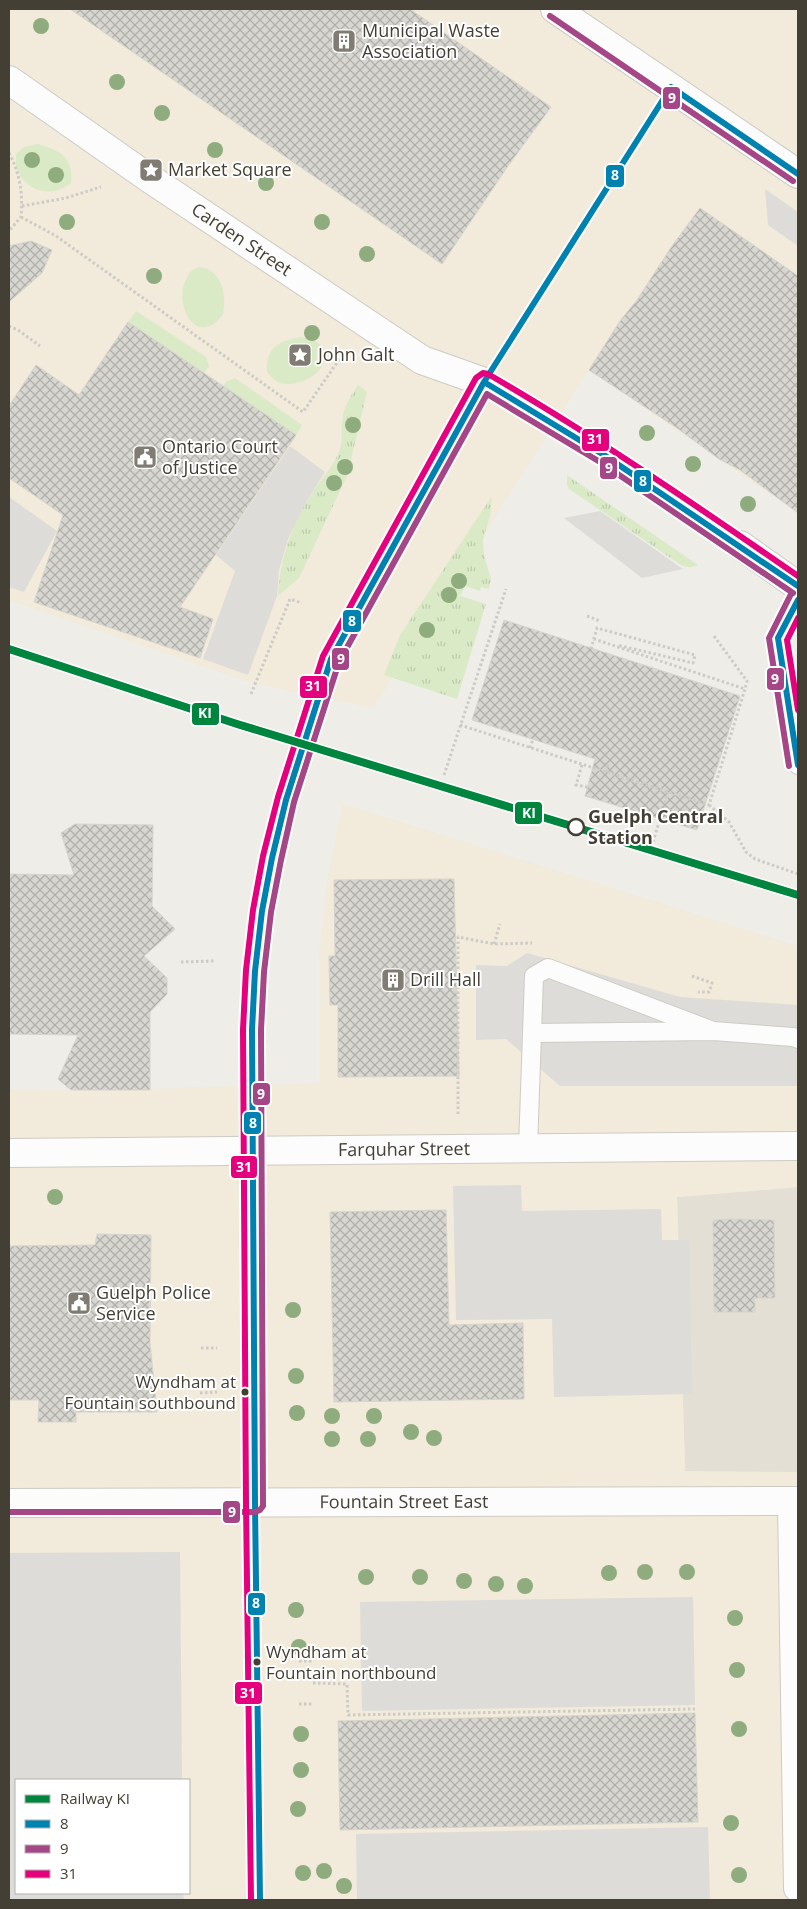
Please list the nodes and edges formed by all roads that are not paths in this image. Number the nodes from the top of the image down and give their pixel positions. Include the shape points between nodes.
1 (555, 9) edge
2 (9, 80) edge
3 (798, 174) edge
4 (484, 382) dead end
5 (740, 546) dead end
6 (798, 586) edge
7 (798, 600) edge
8 (798, 765) edge
9 (713, 1031) junction
10 (532, 1033) junction
11 (798, 1039) edge
12 (798, 1146) edge
13 (528, 1148) junction
14 (9, 1153) edge
15 (795, 1501) edge
16 (9, 1503) edge
17 (798, 1888) edge

1 - 3 street
2 - 4 street, Carden Street via 146,176 422,360
5 - 6 street
7 - 8 lane via 778,638
9 - 10 lane
9 - 10 lane via 548,968 534,976
9 - 11 lane
10 - 13 lane
12 - 13 street, Farquhar Street
13 - 14 street, Farquhar Street
15 - 16 street, Fountain Street East
15 - 17 street

